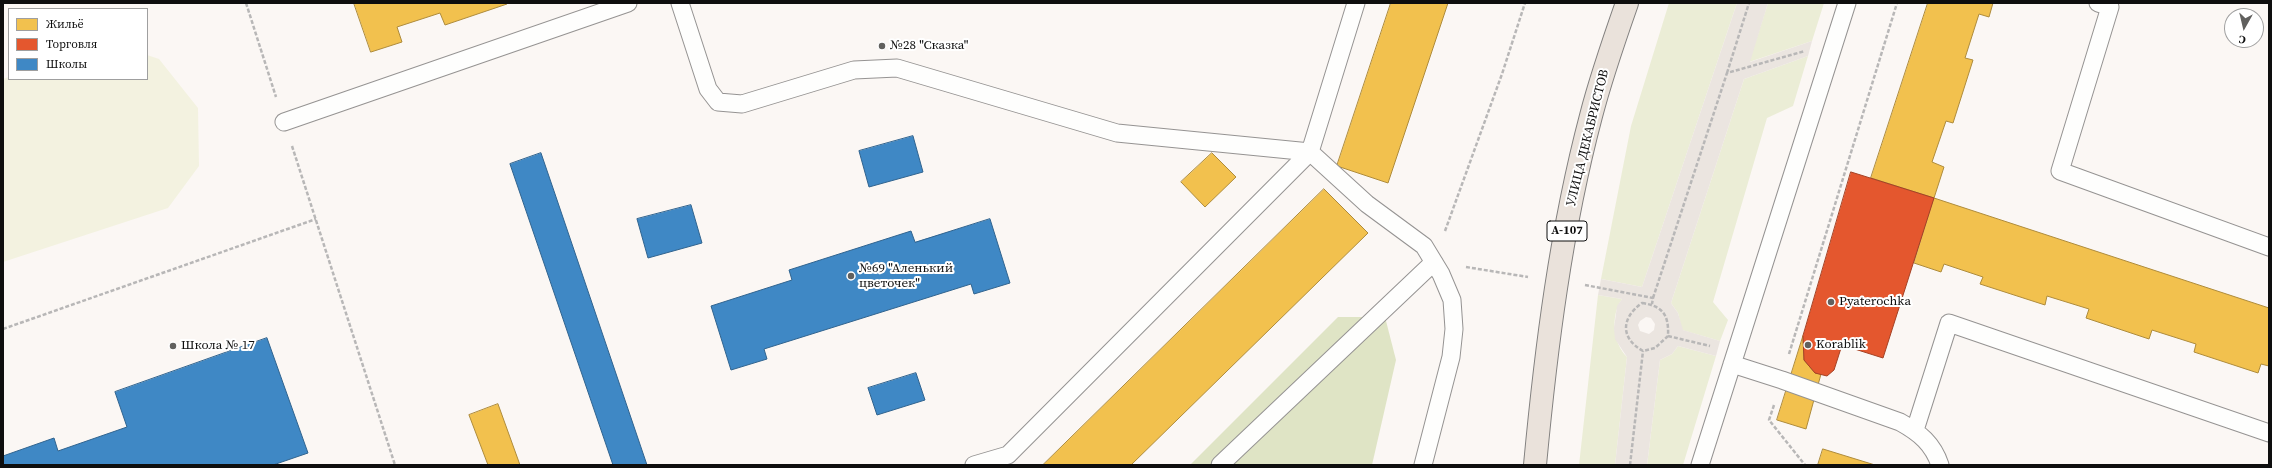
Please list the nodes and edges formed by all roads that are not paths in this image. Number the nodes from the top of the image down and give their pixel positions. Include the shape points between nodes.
1 (628, 3) edge
2 (680, 3) edge
3 (1356, 3) edge
4 (1627, 3) edge
5 (1847, 3) edge
6 (2098, 3) edge
7 (284, 122) road end
8 (1310, 152) junction
9 (2269, 247) edge
10 (1434, 262) junction
11 (1732, 364) junction
12 (1915, 430) junction
13 (2269, 433) edge
14 (1011, 460) edge
15 (974, 465) edge
16 (1220, 465) edge
17 (1423, 465) edge
18 (1535, 465) edge
19 (1700, 465) edge
20 (1940, 465) edge

1 - 7 lane
2 - 8 lane via 708,89 718,102 742,104 854,70 897,68 1117,133
3 - 8 lane
4 - 18 main road, УЛИЦА ДЕКАБРИСТОВ / А-107 via 1591,117 1558,281
5 - 11 lane
6 - 9 lane via 2110,7 2060,171
8 - 10 lane via 1367,204 1424,246
8 - 14 lane
10 - 16 lane
10 - 17 lane via 1452,300 1454,329 1451,357
11 - 12 lane
11 - 19 lane
12 - 13 lane via 1949,323
12 - 20 lane via 1936,452
14 - 15 lane

